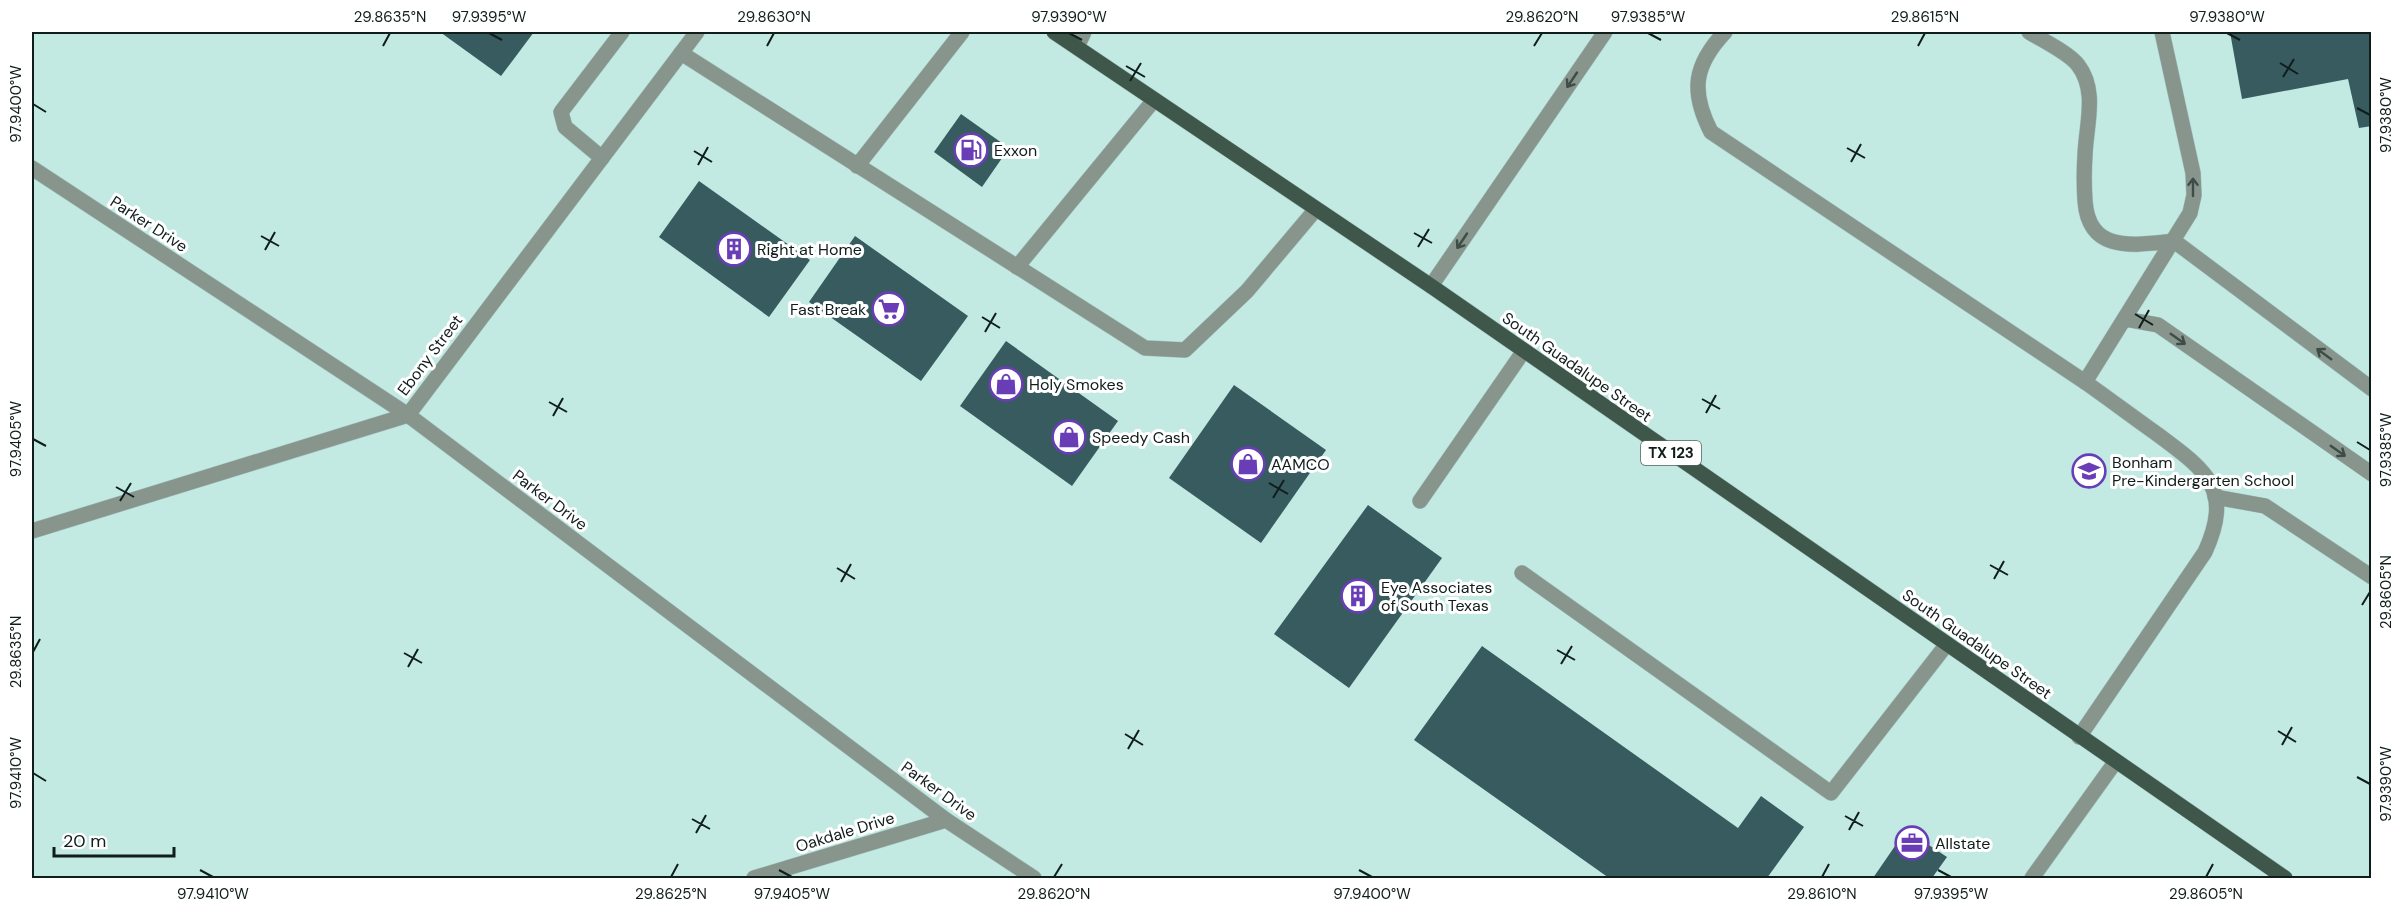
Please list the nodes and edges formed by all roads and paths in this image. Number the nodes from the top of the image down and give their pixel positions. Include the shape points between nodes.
1 (622, 32) edge
2 (697, 32) edge
3 (962, 32) edge
4 (1054, 32) edge
5 (1084, 32) edge
6 (1605, 32) edge
7 (1725, 32) edge
8 (2029, 32) edge
9 (2162, 32) edge
10 (1077, 47) junction
11 (681, 53) junction
12 (1154, 100) junction
13 (602, 158) junction
14 (857, 166) junction
15 (32, 168) edge
16 (1316, 209) junction
17 (2174, 241) junction
18 (1017, 267) junction
19 (1431, 286) junction
20 (2125, 319) junction
21 (1523, 352) junction
22 (2085, 382) junction
23 (2372, 389) edge
24 (408, 415) junction
25 (2372, 474) edge
26 (2215, 497) junction
27 (1420, 501) dead end
28 (32, 531) edge
29 (1522, 573) dead end
30 (2372, 578) edge
31 (1947, 644) junction
32 (2079, 737) junction
33 (2116, 761) junction
34 (946, 820) junction
35 (2283, 878) edge
36 (754, 879) edge
37 (1034, 879) edge
38 (2032, 879) edge

1 - 13 street via 561,112 566,127
2 - 11 street, Ebony Street
3 - 14 street
4 - 10 main road, South Guadalupe Street / TX 123
5 - 10 street
6 -> 19 street
7 - 22 street via 1709,48 1697,76 1700,110 1711,132
8 - 17 street via 2077,63 2086,79 2090,97 2084,156 2085,198 2091,226 2107,240 2136,245
17 -> 9 street via 2190,213 2193,172
10 - 12 main road, South Guadalupe Street / TX 123
11 - 13 street, Ebony Street
11 - 14 street
12 - 16 main road, South Guadalupe Street / TX 123
12 - 18 street
13 - 24 street, Ebony Street
14 - 18 street
15 - 24 street, Parker Drive
16 - 18 street via 1247,291 1185,350 1144,348
16 - 19 main road, South Guadalupe Street / TX 123
17 - 20 street
23 -> 17 street
19 - 21 main road, South Guadalupe Street / TX 123
20 - 22 street
20 -> 25 street via 2158,325
21 - 27 street
21 - 31 main road, South Guadalupe Street / TX 123
22 - 26 street via 2200,466
24 - 28 street, Ebony Street
24 - 34 street, Parker Drive
26 - 30 street via 2265,506
26 - 32 street via 2214,532 2205,552
29 - 31 street via 1831,793
31 - 32 main road, South Guadalupe Street / TX 123
32 - 33 main road, South Guadalupe Street / TX 123
33 - 35 main road, South Guadalupe Street / TX 123
33 - 38 street
34 - 36 street, Oakdale Drive
34 - 37 street, Parker Drive

